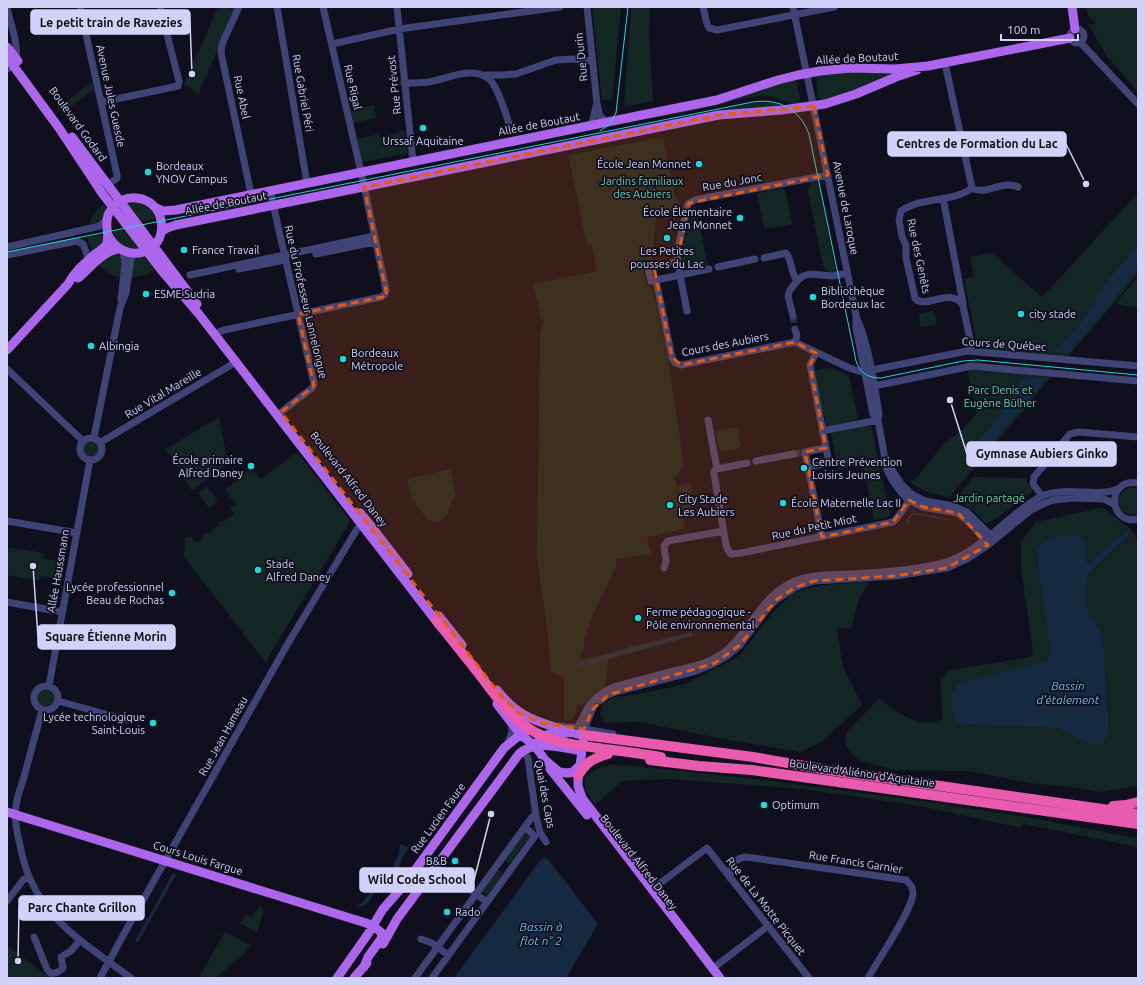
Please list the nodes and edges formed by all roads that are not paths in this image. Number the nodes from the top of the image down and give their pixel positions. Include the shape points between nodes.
1 (80, 7) edge
2 (160, 7) edge
3 (238, 7) edge
4 (277, 7) edge
5 (323, 7) edge
6 (396, 7) edge
7 (560, 7) edge
8 (587, 7) edge
9 (703, 7) edge
10 (793, 7) edge
11 (834, 7) edge
12 (1072, 7) edge
13 (7, 8) edge
14 (795, 15) junction
15 (9, 24) edge
16 (399, 29) junction
17 (1075, 29) junction
18 (1070, 38) junction
19 (1080, 42) junction
20 (332, 44) junction
21 (7, 47) edge
22 (7, 57) edge
23 (592, 61) junction
24 (945, 63) junction
25 (13, 66) edge
26 (928, 66) junction
27 (807, 73) junction
28 (482, 75) junction
29 (404, 83) junction
30 (102, 102) junction
31 (597, 104) junction
32 (1138, 104) edge
33 (814, 106) junction
34 (606, 122) junction
35 (590, 126) junction
36 (511, 130) dead end
37 (413, 162) junction
38 (361, 172) junction
39 (828, 175) junction
40 (307, 183) junction
41 (108, 185) junction
42 (364, 187) junction
43 (1018, 187) dead end
44 (972, 188) junction
45 (270, 191) junction
46 (251, 194) junction
47 (943, 198) junction
48 (116, 204) junction
49 (273, 205) junction
50 (156, 208) junction
51 (107, 219) junction
52 (161, 232) junction
53 (108, 236) junction
54 (375, 239) junction
55 (7, 247) edge
56 (150, 248) junction
57 (121, 250) junction
58 (135, 254) junction
59 (7, 255) edge
60 (285, 257) junction
61 (764, 258) dead end
62 (755, 259) dead end
63 (88, 260) junction
64 (678, 262) junction
65 (718, 267) dead end
66 (709, 269) dead end
67 (847, 273) junction
68 (190, 275) dead end
69 (680, 275) junction
70 (656, 280) junction
71 (797, 281) junction
72 (68, 284) junction
73 (964, 306) junction
74 (120, 308) junction
75 (687, 311) dead end
76 (298, 314) junction
77 (793, 316) tunnel mouth
78 (795, 329) tunnel mouth
79 (219, 332) junction
80 (795, 342) junction
81 (7, 350) edge
82 (971, 351) junction
83 (816, 353) junction
84 (236, 362) junction
85 (1138, 366) edge
86 (7, 369) edge
87 (868, 371) junction
88 (1138, 380) edge
89 (867, 381) junction
90 (874, 386) junction
91 (281, 412) junction
92 (708, 420) dead end
93 (878, 420) junction
94 (822, 431) junction
95 (94, 437) junction
96 (1138, 437) edge
97 (83, 440) junction
98 (101, 442) junction
99 (826, 448) junction
100 (794, 454) tunnel mouth
101 (90, 460) junction
102 (756, 461) dead end
103 (747, 463) dead end
104 (808, 468) junction
105 (718, 469) junction
106 (1136, 482) edge
107 (1119, 488) junction
108 (1042, 496) junction
109 (911, 497) junction
110 (1115, 505) junction
111 (361, 515) junction
112 (1138, 519) edge
113 (1130, 520) junction
114 (7, 521) edge
115 (362, 525) junction
116 (1138, 527) edge
117 (724, 531) junction
118 (77, 533) junction
119 (822, 537) junction
120 (989, 540) junction
121 (664, 568) dead end
122 (404, 569) junction
123 (7, 602) edge
124 (62, 612) junction
125 (436, 620) junction
126 (49, 686) junction
127 (58, 701) junction
128 (42, 710) junction
129 (128, 720) dead end
130 (509, 720) junction
131 (579, 731) junction
132 (521, 735) junction
133 (507, 745) junction
134 (534, 746) junction
135 (582, 750) junction
136 (522, 751) junction
137 (608, 754) junction
138 (546, 760) junction
139 (580, 765) junction
140 (739, 768) junction
141 (578, 776) junction
142 (1138, 802) edge
143 (1088, 806) junction
144 (11, 813) edge
145 (1138, 814) edge
146 (536, 816) junction
147 (1138, 824) edge
148 (525, 827) junction
149 (546, 842) dead end
150 (166, 861) junction
151 (499, 863) junction
152 (437, 865) junction
153 (510, 871) junction
154 (29, 877) junction
155 (730, 878) junction
156 (651, 890) junction
157 (476, 894) junction
158 (7, 901) edge
159 (487, 902) junction
160 (455, 924) junction
161 (373, 926) junction
162 (768, 926) junction
163 (466, 932) junction
164 (34, 937) dead end
165 (421, 939) dead end
166 (80, 940) junction
167 (438, 947) junction
168 (448, 955) junction
169 (109, 962) junction
170 (364, 966) junction
171 (713, 973) edge
172 (100, 978) edge
173 (131, 978) edge
174 (336, 978) edge
175 (354, 978) edge
176 (415, 978) edge
177 (432, 978) edge
178 (720, 978) edge
179 (809, 978) edge
180 (868, 978) edge

1 - 30 street, Avenue Jules Guesde
2 - 30 street via 178,86
3 - 46 street, Rue Abel via 222,44 221,53
4 - 40 street, Rue Gabriel Péri
5 - 20 street, Rue Rigal
6 - 16 street, Rue Prévost
7 - 16 street
8 - 23 street, Rue Durin
9 - 14 street via 706,24 713,30
10 - 14 street, Avenue de Laroque
11 - 14 street
12 - 17 main road
13 - 15 street
14 - 27 street, Avenue de Laroque
15 - 25 street via 16,45
16 - 20 street
16 - 29 street, Rue Prévost
17 - 18 street via 1070,32
17 - 19 street via 1083,33 1084,38
18 - 19 street via 1075,43
18 - 24 main road, Allée de Boutaut
19 - 32 street
20 - 38 street, Rue Rigal
21 - 25 main road, Boulevard Godard
22 - 25 main road, Boulevard Godard
23 - 28 street via 556,60 516,74
23 - 31 street, Rue Durin
24 - 26 main road, Allée de Boutaut
24 - 44 street
25 - 41 main road, Boulevard Godard
25 - 48 main road, Boulevard Godard via 59,128 96,185
26 - 27 main road, Allée de Boutaut via 850,68
26 - 33 main road, Allée de Boutaut via 856,94
27 - 33 street, Avenue de Laroque
27 - 34 main road, Allée de Boutaut via 717,100
28 - 29 street via 467,73 428,82
28 - 36 street via 492,82
29 - 37 street, Rue Prévost
30 - 41 street, Avenue Jules Guesde via 117,175 117,178
31 - 34 street, Rue Durin via 600,116
31 - 35 street, Rue Durin
33 - 39 street, Avenue de Laroque
33 - 42 main road, Allée de Boutaut via 719,115
34 - 35 main road, Allée de Boutaut
35 - 37 main road, Allée de Boutaut
37 - 38 main road, Allée de Boutaut
38 - 40 main road, Allée de Boutaut
38 - 42 street, Rue Rigal
39 - 64 street, Rue du Jonc via 691,202 688,204 677,253
39 - 67 street, Avenue de Laroque
40 - 45 main road, Allée de Boutaut
41 - 48 main road, Boulevard Godard
42 - 49 main road, Allée de Boutaut
42 - 54 street, Rue Rigal
43 - 44 street via 1009,184 984,190
44 - 47 street, Rue des Genêts via 962,194
45 - 46 main road, Allée de Boutaut
45 - 49 street, Rue du Professeur Lannelongue
46 - 50 main road, Allée de Boutaut via 173,210 163,211
47 - 73 street
47 - 73 street, Rue des Genêts via 912,205 901,211 899,215 906,245 906,258 915,298 921,302 958,298
48 - 50 main road via 128,198 141,199
48 - 51 main road
48 - 56 main road
49 - 52 main road, Allée de Boutaut via 170,226
49 - 60 street, Rue du Professeur Lannelongue
50 - 52 main road via 161,219
51 - 53 main road
51 - 55 street via 100,226
52 - 56 main road via 160,237
53 - 57 main road
53 - 63 main road via 106,244
54 - 60 street
54 - 76 street, Rue Rigal via 385,294 381,297
56 - 58 main road
56 - 79 main road, Boulevard Alfred Daney
56 - 84 main road, Boulevard Alfred Daney
57 - 58 main road
57 - 72 main road via 106,253
57 - 74 street via 125,262
58 - 74 street
59 - 63 street via 79,242 83,244
60 - 68 street via 235,270 221,269
60 - 76 street, Rue du Professeur Lannelongue
61 - 71 street via 786,253 789,256 792,274
62 - 65 street
63 - 72 main road
64 - 69 street, Rue du Jonc
64 - 70 street via 648,268 651,281
66 - 69 street
67 - 71 street via 833,276 810,274
67 - 87 street, Avenue de Laroque via 856,328
69 - 70 street
69 - 75 street, Rue du Jonc
70 - 80 street, Cours des Aubiers via 675,363 681,365
71 - 77 street via 788,296
72 - 81 main road
73 - 82 street
74 - 95 street
76 - 79 street
76 - 91 street, Rue du Professeur Lannelongue via 314,384
78 - 80 street
79 - 91 main road, Boulevard Alfred Daney
80 - 83 street
82 - 85 street, Cours de Québec
82 - 87 street, Cours de Québec
83 - 87 street via 853,370
83 - 94 street via 810,365
84 - 98 street, Rue Vital Mareille
84 - 115 main road, Boulevard Alfred Daney
86 - 97 street
87 - 89 street, Avenue de Laroque
87 - 90 street, Avenue de Laroque
88 - 90 street via 972,366
89 - 90 street
89 - 93 street, Avenue de Laroque via 874,414
90 - 93 street, Avenue de Laroque
91 - 111 main road, Boulevard Alfred Daney
92 - 105 street, Rue du Petit Miot
93 - 94 street
93 - 109 street, Avenue de Laroque via 887,470 892,480
94 - 99 street
95 - 97 street
95 - 98 street
96 - 108 street via 1079,432 1070,434 1034,477 1033,484
97 - 101 street via 81,453
98 - 101 street via 103,449 100,456
99 - 104 street via 829,463
99 - 104 street via 804,452
100 - 102 street
101 - 118 street, Allée Haussmann
103 - 105 street
104 - 119 street
105 - 117 street, Rue du Petit Miot via 714,474
106 - 107 street
107 - 108 street via 1108,492 1062,491
107 - 110 street via 1114,499
108 - 120 street via 1023,508
109 - 119 street, Rue du Petit Miot via 893,522
109 - 120 street, Avenue de Laroque via 923,507 958,513
110 - 113 street via 1120,515
110 - 120 street via 1104,499 1054,500 1031,510
111 - 115 street
111 - 122 main road, Boulevard Alfred Daney
112 - 113 street
113 - 116 street
114 - 118 street
115 - 122 street via 368,527
115 - 125 main road, Boulevard Alfred Daney
115 - 150 street, Rue Jean Hameau via 357,529 287,645
117 - 119 street, Rue du Petit Miot via 727,549 731,554
117 - 121 street via 668,541 664,546
118 - 124 street, Allée Haussmann
120 - 131 street via 967,559 947,568 895,576 814,581 796,587 776,600 740,645 715,664 608,695 597,703
122 - 131 main road, Boulevard Alfred Daney via 502,696 519,713 533,720
123 - 124 street
124 - 126 street, Allée Haussmann
125 - 130 main road, Boulevard Alfred Daney
125 - 140 highway, bridge via 512,715 538,734 568,744
126 - 127 street via 58,693
126 - 128 street via 38,688 34,694 34,702
127 - 128 street via 54,708
127 - 129 street
128 - 144 street via 16,804
130 - 132 main road, Boulevard Alfred Daney
130 - 133 street via 512,732
131 - 132 main road, Rue Lucien Faure via 539,729
131 - 134 main road via 548,734 541,737
131 - 135 main road, Boulevard Alfred Daney
131 - 143 highway, Boulevard Aliénor d'Aquitaine via 836,771
132 - 133 main road, Rue Lucien Faure
132 - 134 main road, Boulevard Alfred Daney
133 - 161 main road, Rue Lucien Faure via 405,884 383,909
134 - 135 main road
134 - 136 main road
134 - 138 main road, Boulevard Alfred Daney
135 - 137 highway, Boulevard Aliénor d'Aquitaine
135 - 139 main road, Boulevard Alfred Daney
136 - 146 street, Quai des Caps via 528,758
136 - 152 main road
137 - 140 highway, Boulevard Aliénor d'Aquitaine via 699,766
137 - 141 highway via 590,761
138 - 139 main road via 563,774 573,772
138 - 171 main road, Boulevard Alfred Daney via 559,780
139 - 141 main road, Boulevard Alfred Daney
140 - 147 highway, Boulevard Aliénor d'Aquitaine
141 - 156 main road, Boulevard Alfred Daney via 580,793 586,804
142 - 143 highway via 1126,806
143 - 145 highway, Boulevard Aliénor d'Aquitaine
144 - 150 main road, Cours Louis Fargue
144 - 154 street
146 - 148 street via 532,817
146 - 149 street, Quai des Caps via 540,832
148 - 151 street
148 - 153 street via 535,836
150 - 161 main road, Cours Louis Fargue
150 - 169 street, Rue Jean Hameau
151 - 153 street
151 - 157 street
152 - 157 street
152 - 170 main road via 395,922 384,942
153 - 159 street
154 - 158 street via 23,880
154 - 166 street via 48,910
155 - 156 street, Rue de La Motte Picquet via 707,848
155 - 162 street, Rue de La Motte Picquet
155 - 180 street, Rue Francis Garnier via 736,860 746,857 906,880 913,889 912,898
156 - 171 main road, Boulevard Alfred Daney
157 - 159 street
157 - 160 street
159 - 163 street
160 - 163 street
160 - 167 street
161 - 170 main road via 382,935
161 - 174 main road, Rue Lucien Faure
162 - 171 street
162 - 179 street, Rue de La Motte Picquet
163 - 168 street
164 - 166 street via 47,969 54,974 63,968 61,957 71,951
165 - 167 street
166 - 169 street
167 - 168 street
167 - 176 street
168 - 177 street
169 - 172 street, Rue Jean Hameau
169 - 173 street
170 - 175 main road
171 - 178 main road, Boulevard Alfred Daney

